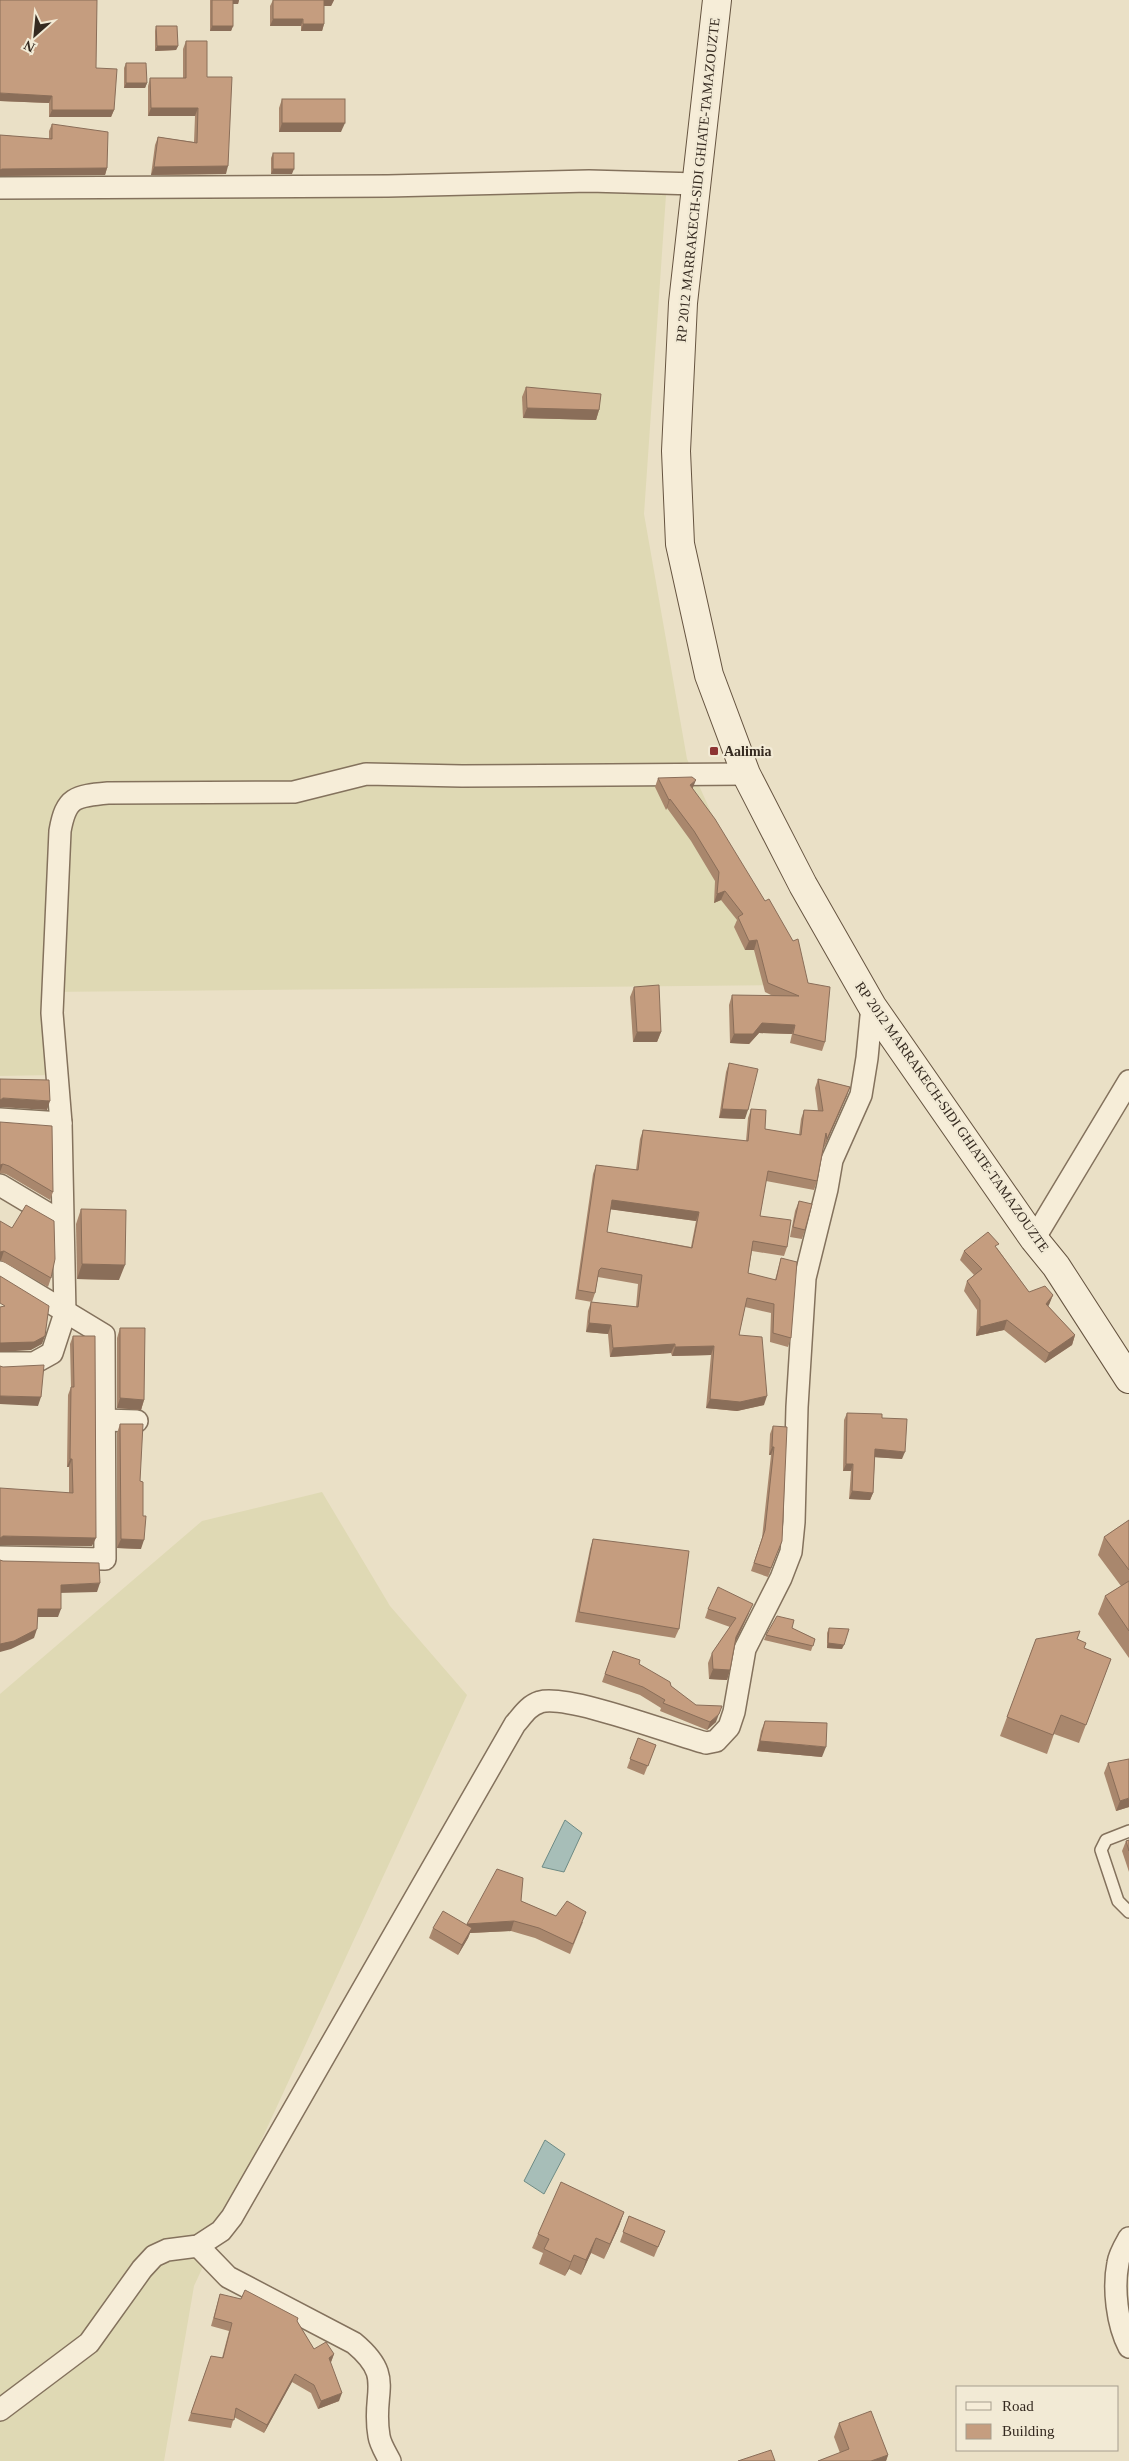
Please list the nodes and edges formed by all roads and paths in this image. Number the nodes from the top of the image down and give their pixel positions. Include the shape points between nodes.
1 (717, 0) edge
2 (697, 184) junction
3 (0, 188) edge
4 (746, 774) junction
5 (872, 1006) junction
6 (1129, 1081) edge
7 (0, 1119) edge
8 (61, 1123) junction
9 (0, 1185) edge
10 (62, 1222) junction
11 (1034, 1239) junction
12 (0, 1272) edge
13 (64, 1313) junction
14 (0, 1363) edge
15 (1129, 1379) edge
16 (104, 1420) junction
17 (137, 1421) dead end
18 (0, 1557) edge
19 (1129, 1831) edge
20 (1129, 1912) edge
21 (1129, 2238) edge
22 (198, 2246) junction
23 (1129, 2347) edge
24 (0, 2410) edge
25 (390, 2461) edge

1 - 2 street, RP 2012 MARRAKECH-SIDI GHIATE-TAMAZOUZTE
2 - 3 street via 589,181 379,186
2 - 4 street, RP 2012 MARRAKECH-SIDI GHIATE-TAMAZOUZTE via 683,303 676,451 680,544 710,675
4 - 5 street, RP 2012 MARRAKECH-SIDI GHIATE-TAMAZOUZTE
4 - 8 street via 366,774 294,792 108,793 74,798 66,807 60,832 52,1013
5 - 11 street, RP 2012 MARRAKECH-SIDI GHIATE-TAMAZOUZTE
5 - 22 street via 868,1058 860,1095 832,1160 805,1278 791,1552 745,1649 729,1727 716,1741 706,1743 567,1702 542,1702 528,1708 515,1724 232,2217 221,2231
6 - 11 street
7 - 8 street
8 - 10 street
9 - 10 street
10 - 13 street
11 - 15 street, RP 2012 MARRAKECH-SIDI GHIATE-TAMAZOUZTE via 1067,1282
12 - 13 street
13 - 14 street via 52,1353 34,1363
13 - 16 street via 104,1335 97,1389
16 - 17 street
16 - 18 street via 105,1559
19 - 20 lane via 1106,1840 1102,1850 1118,1901
21 - 23 street via 1118,2261 1117,2295 1123,2336
22 - 24 street via 167,2250 154,2256 89,2343
22 - 25 street via 228,2277 354,2343 369,2355 380,2379 379,2437

